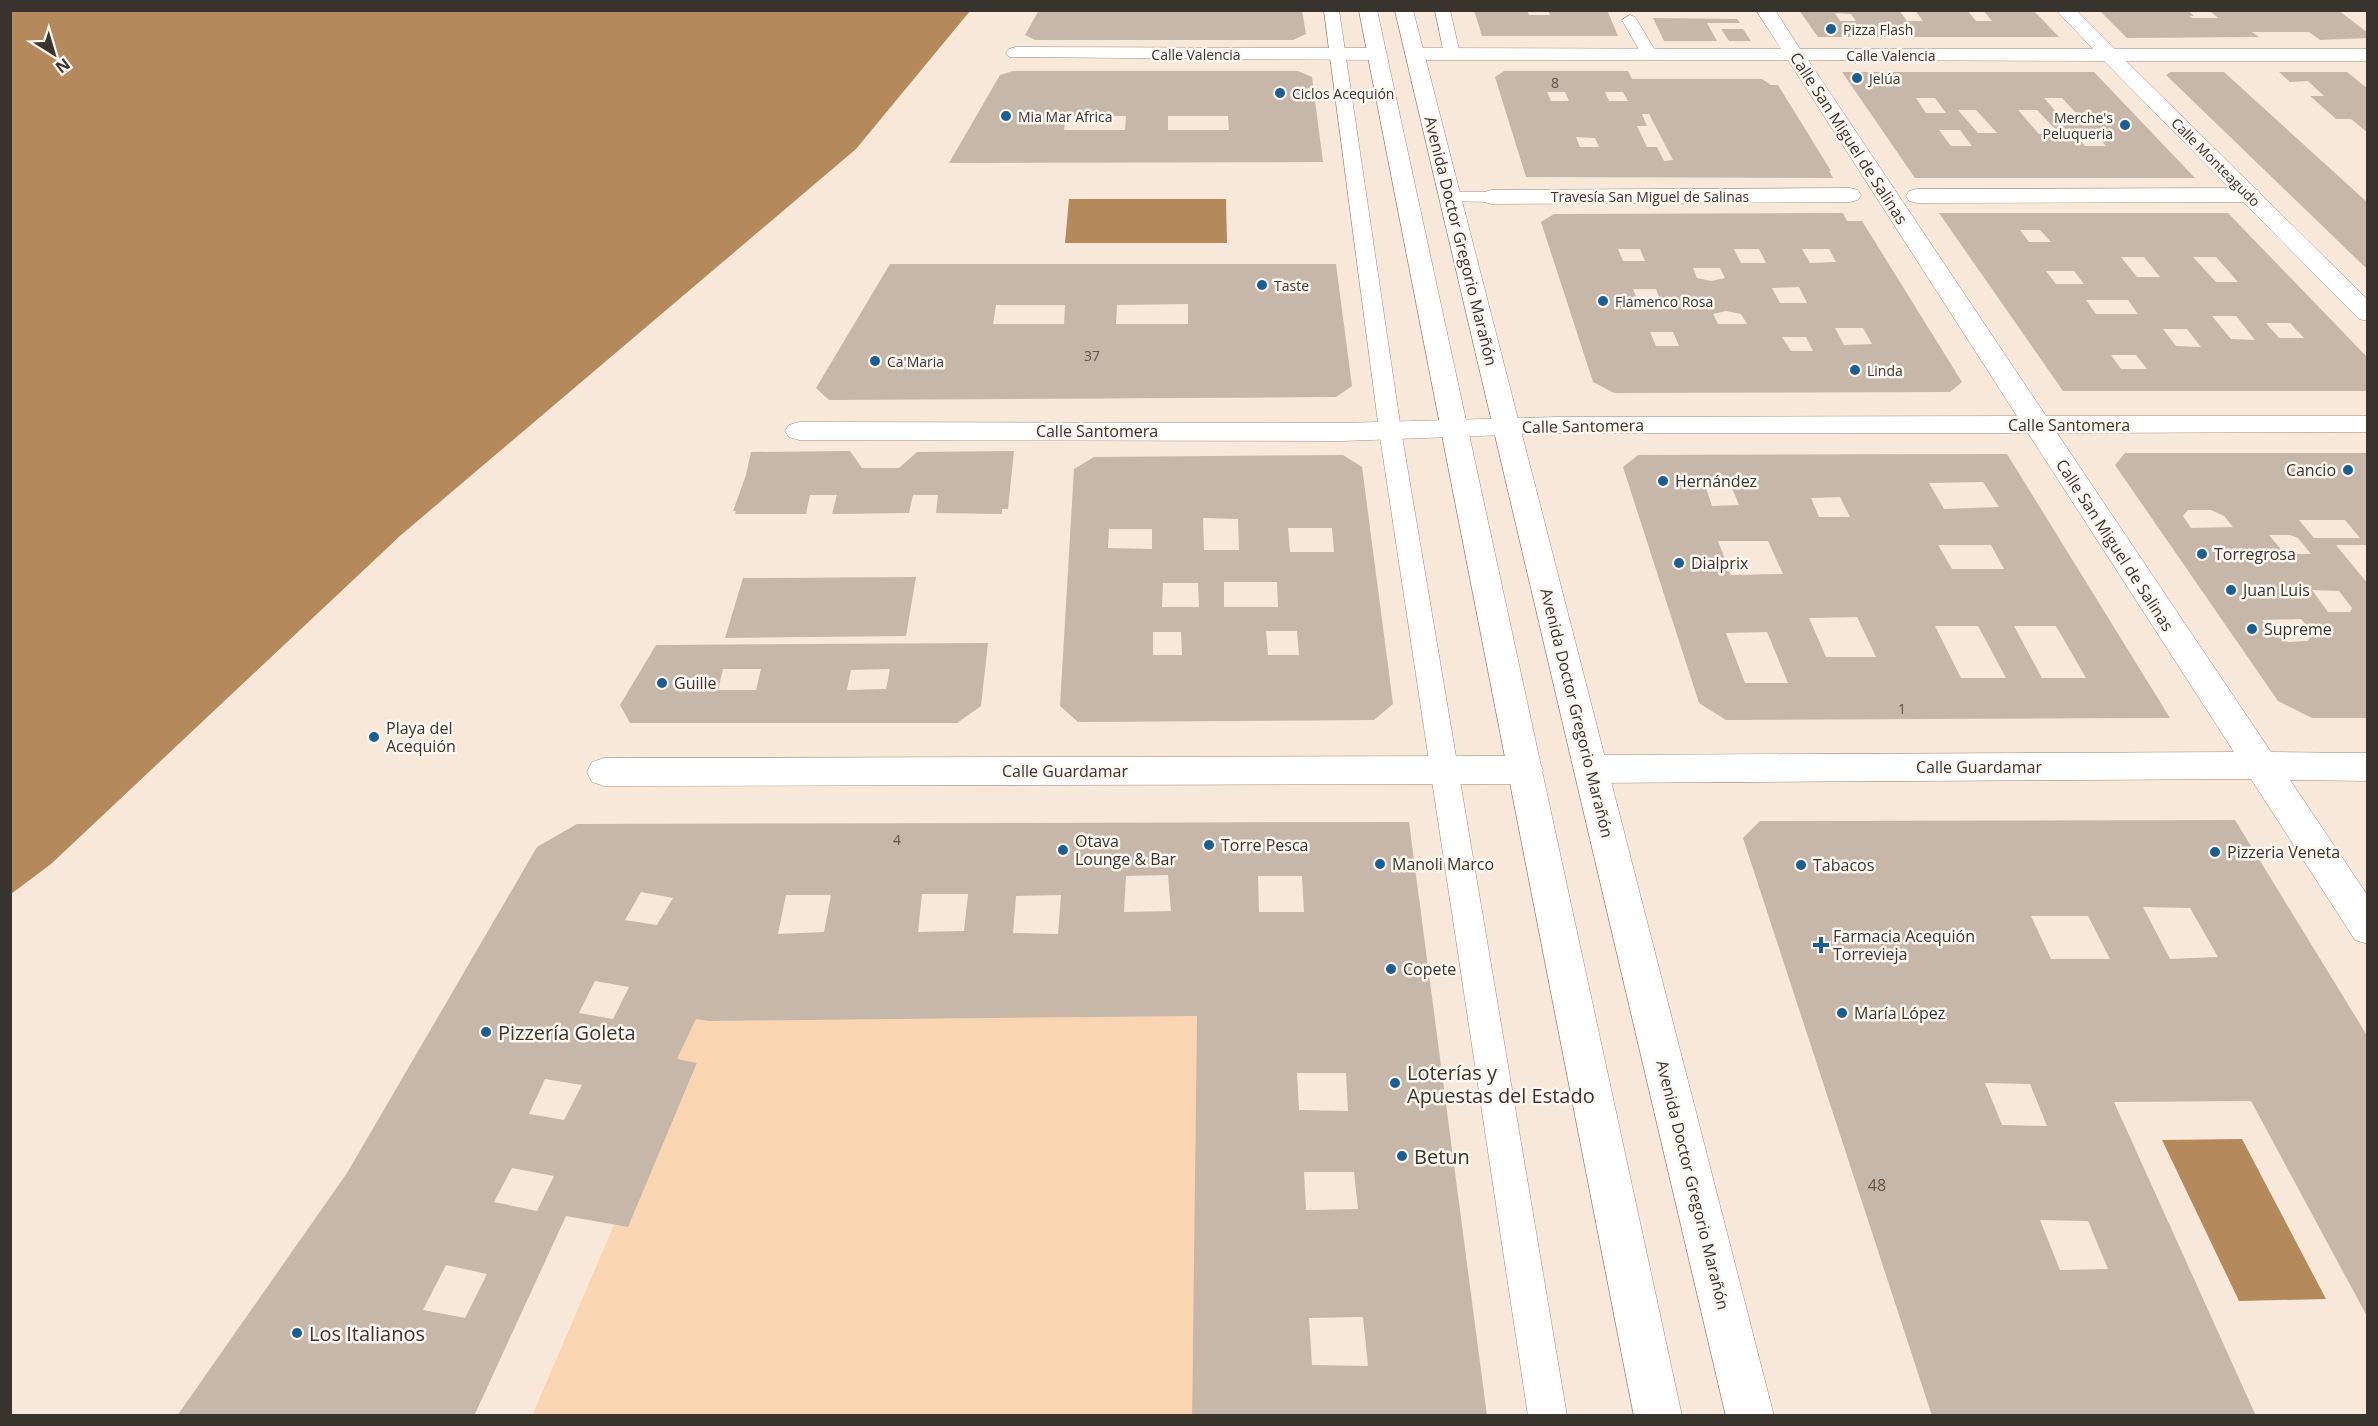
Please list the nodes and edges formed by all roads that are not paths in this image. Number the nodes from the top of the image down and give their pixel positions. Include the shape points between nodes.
1 (1330, 10) edge
2 (1368, 10) edge
3 (1404, 10) edge
4 (1442, 10) edge
5 (1765, 10) edge
6 (2065, 10) edge
7 (1630, 20) dead end
8 (1016, 53) dead end
9 (1337, 54) junction
10 (1377, 54) junction
11 (1415, 54) junction
12 (1452, 54) junction
13 (1650, 55) junction
14 (1794, 55) junction
15 (2109, 55) junction
16 (2367, 55) edge
17 (1850, 195) dead end
18 (2250, 195) junction
19 (1917, 196) dead end
20 (1450, 197) junction
21 (1492, 197) joint
22 (2367, 314) edge
23 (2037, 424) junction
24 (2367, 424) edge
25 (1506, 426) junction
26 (1455, 428) junction
27 (1390, 430) junction
28 (799, 431) dead end
29 (2262, 767) junction
30 (2367, 767) edge
31 (1591, 769) junction
32 (1445, 770) junction
33 (1526, 770) junction
34 (604, 772) dead end
35 (2367, 928) edge
36 (1548, 1416) edge
37 (1658, 1416) edge
38 (1750, 1416) edge

1 - 9 lane
2 - 10 street
3 - 11 street, Avenida Doctor Gregorio Marañón
4 - 12 lane
5 - 14 street, Calle San Miguel de Salinas
6 - 15 street, Calle Monteagudo
7 - 13 lane
8 - 9 street, Calle Valencia
9 - 10 street, Calle Valencia
9 - 27 lane
10 - 26 street
11 - 12 street, Calle Valencia
11 - 20 street, Avenida Doctor Gregorio Marañón
12 - 13 street, Calle Valencia
13 - 14 street, Calle Valencia
14 - 15 street, Calle Valencia
14 - 23 street, Calle San Miguel de Salinas
15 - 16 street, Calle Valencia
15 - 18 street, Calle Monteagudo
17 - 21 street, Travesía San Miguel de Salinas
18 - 19 street
18 - 22 street, Calle Monteagudo
20 - 21 lane, Travesía San Miguel de Salinas
20 - 25 street, Avenida Doctor Gregorio Marañón
23 - 24 street, Calle Santomera
23 - 25 street, Calle Santomera
23 - 29 street, Calle San Miguel de Salinas
25 - 26 street, Calle Santomera
25 - 31 street, Avenida Doctor Gregorio Marañón
26 - 27 street, Calle Santomera
26 - 33 street
27 - 28 street, Calle Santomera
27 - 32 lane
29 - 30 street, Calle Guardamar
29 - 31 street, Calle Guardamar
29 - 35 street, Calle San Miguel de Salinas
31 - 38 street, Avenida Doctor Gregorio Marañón
32 - 33 street, Calle Guardamar
32 - 34 street, Calle Guardamar
32 - 36 lane
33 - 37 street

